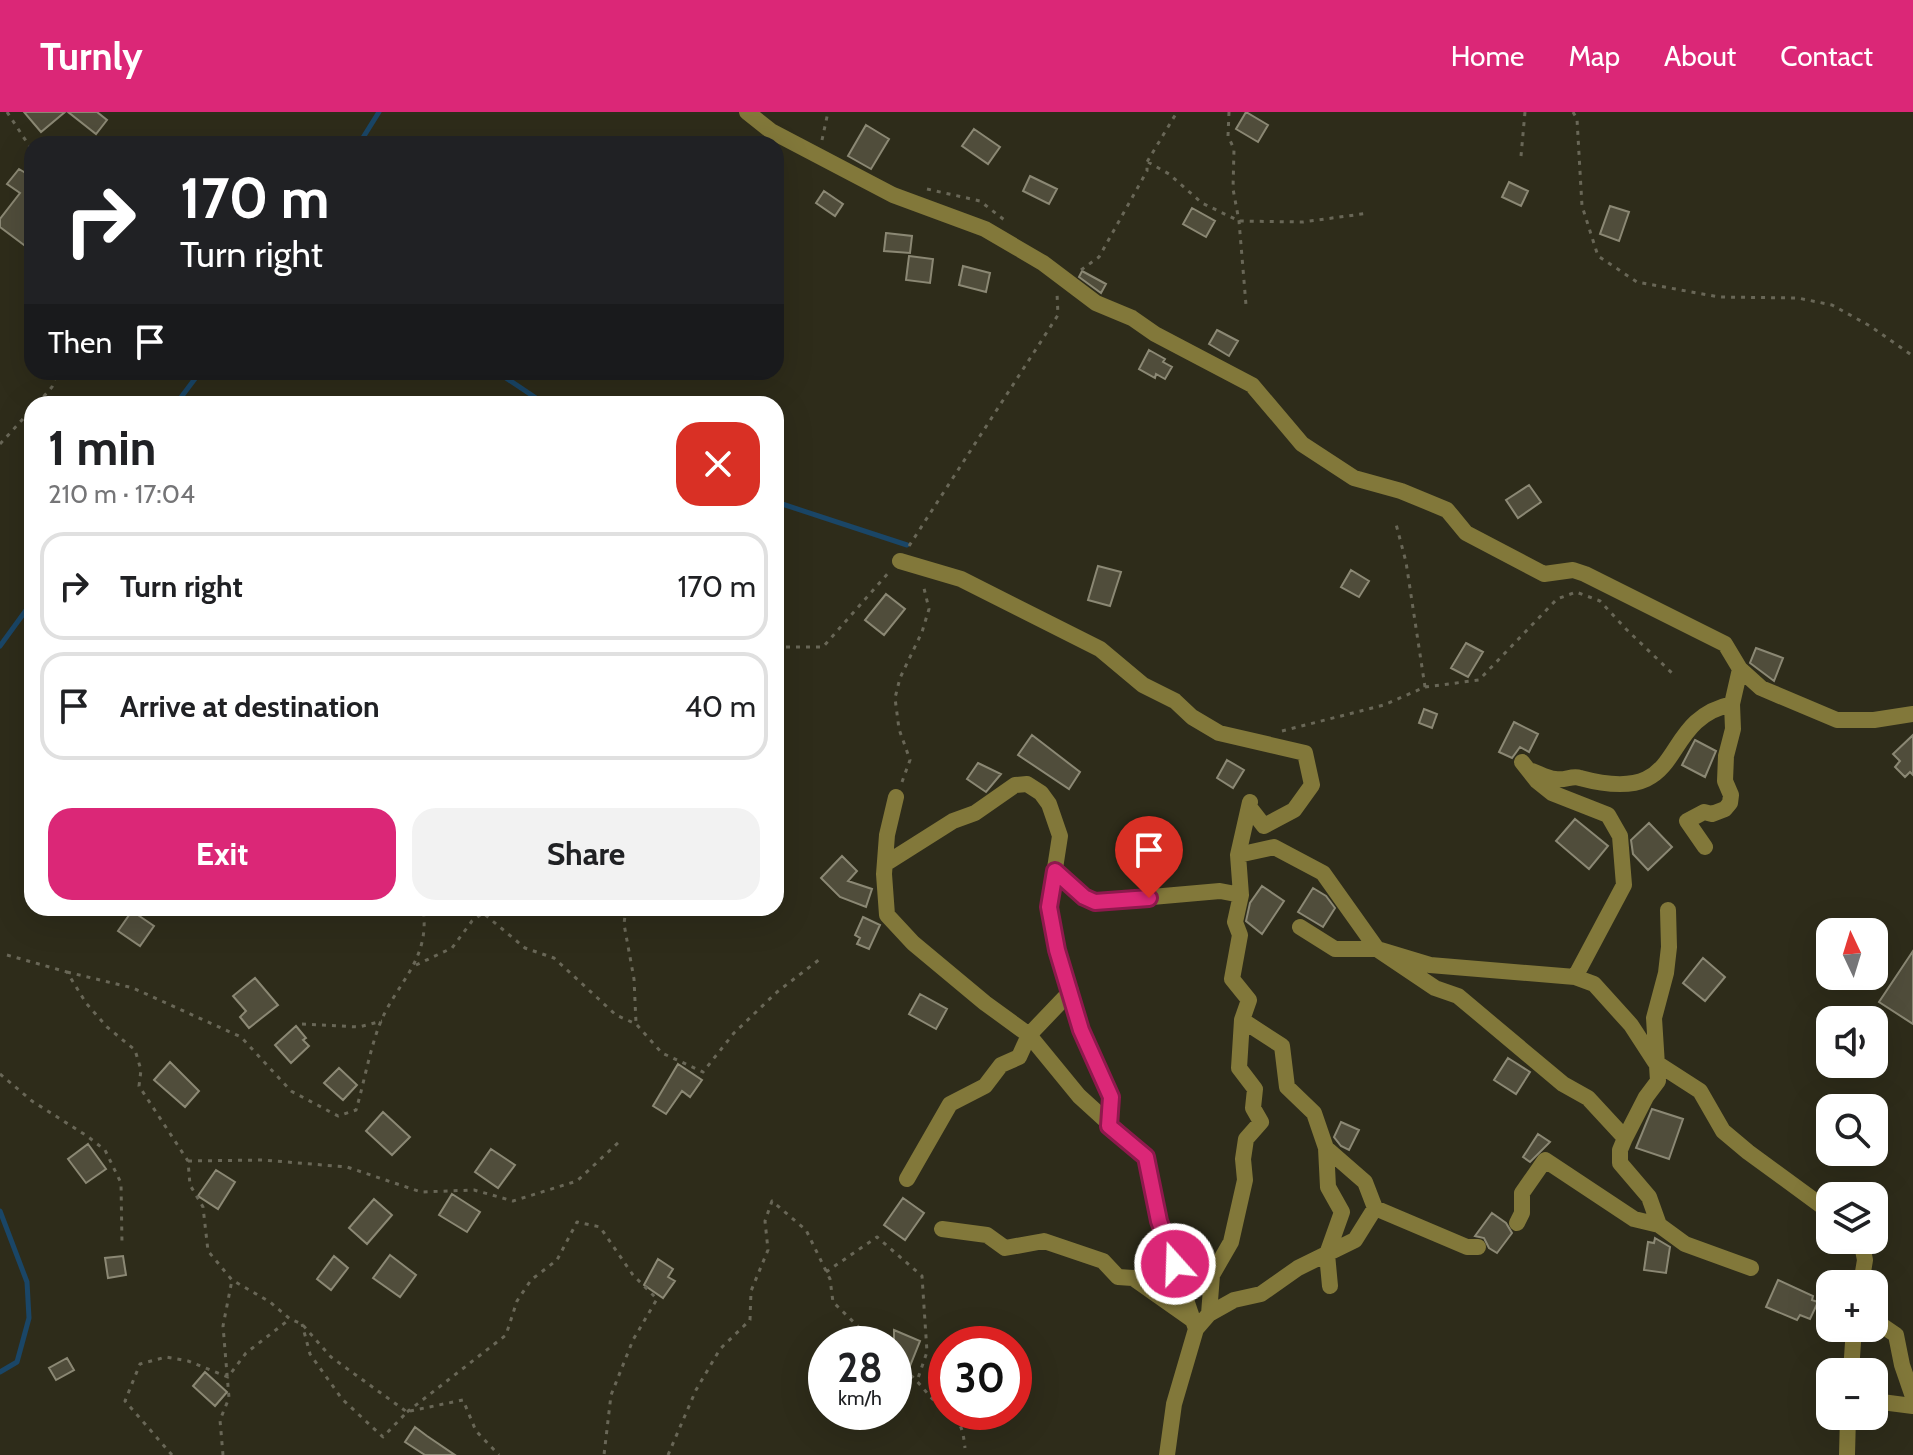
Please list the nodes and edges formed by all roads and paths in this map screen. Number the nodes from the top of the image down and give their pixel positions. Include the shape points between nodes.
1 (7, 112) edge
2 (747, 112) edge
3 (828, 112) edge
4 (1177, 112) edge
5 (1229, 112) edge
6 (1525, 112) edge
7 (1573, 112) edge
8 (780, 136) edge
9 (24, 138) edge
10 (784, 139) edge
11 (820, 147) dead end
12 (1521, 156) dead end
13 (1147, 162) junction
14 (1369, 213) dead end
15 (1239, 221) junction
16 (1066, 282) junction
17 (1246, 305) dead end
18 (1913, 356) edge
19 (24, 418) edge
20 (0, 444) edge
21 (1396, 524) dead end
22 (900, 561) junction
23 (923, 580) dead end
24 (784, 647) edge
25 (1740, 669) junction
26 (1673, 674) dead end
27 (1425, 687) junction
28 (1732, 704) junction
29 (1913, 714) edge
30 (1261, 742) junction
31 (896, 797) joint
32 (1264, 826) junction
33 (1274, 847) junction
34 (1705, 847) dead end
35 (1238, 855) junction
36 (885, 864) junction
37 (1055, 871) junction
38 (1241, 895) junction
39 (1668, 910) dead end
40 (424, 916) edge
41 (479, 916) edge
42 (487, 916) edge
43 (625, 916) edge
44 (1300, 927) dead end
45 (1377, 949) junction
46 (7, 955) dead end
47 (820, 959) dead end
48 (416, 965) junction
49 (67, 972) junction
50 (1575, 977) junction
51 (1071, 991) junction
52 (382, 1020) junction
53 (1242, 1020) junction
54 (302, 1024) dead end
55 (636, 1024) junction
56 (1029, 1035) junction
57 (1655, 1062) junction
58 (0, 1074) edge
59 (1109, 1126) junction
60 (1625, 1138) junction
61 (621, 1140) dead end
62 (1326, 1148) junction
63 (188, 1161) junction
64 (907, 1179) dead end
65 (1816, 1202) edge
66 (1375, 1208) junction
67 (1517, 1223) dead end
68 (1659, 1225) junction
69 (942, 1229) dead end
70 (122, 1244) dead end
71 (1478, 1247) dead end
72 (1327, 1254) junction
73 (1751, 1268) dead end
74 (826, 1272) junction
75 (232, 1280) junction
76 (1330, 1286) dead end
77 (290, 1319) junction
78 (1200, 1321) junction
79 (302, 1324) junction
80 (858, 1326) edge
81 (1888, 1330) edge
82 (912, 1375) edge
83 (228, 1377) junction
84 (917, 1381) junction
85 (928, 1395) edge
86 (1913, 1397) edge
87 (1888, 1403) edge
88 (1913, 1406) edge
89 (407, 1412) junction
90 (963, 1430) edge
91 (1848, 1430) edge
92 (965, 1448) dead end
93 (172, 1455) edge
94 (223, 1455) edge
95 (499, 1455) edge
96 (604, 1455) edge
97 (668, 1455) edge
98 (1167, 1455) edge
99 (1847, 1455) edge

1 - 9 path
2 - 8 street
3 - 11 path
4 - 13 path
5 - 15 path
6 - 12 path
7 - 18 path via 1582,206 1598,256 1637,282 1719,297 1798,298 1832,305
10 - 16 street via 893,195 985,229
13 - 15 path via 1202,203
13 - 16 path via 1147,171 1099,257
14 - 15 path via 1303,222
15 - 17 path
16 - 22 path via 1057,289 1058,315
16 - 25 street via 1252,385 1302,444 1354,478 1447,510 1466,533 1544,574 1573,570 1676,618 1725,644
19 - 20 path
21 - 27 path
22 - 24 path via 823,647
22 - 30 street via 961,579 1047,621 1100,649 1143,685 1219,733
23 - 31 path via 929,609 895,698 910,760
25 - 28 street
25 - 29 street via 1761,688 1837,720
26 - 27 path via 1600,601 1576,592 1557,599 1479,680
27 - 30 path via 1384,705 1278,732
28 - 34 street via 1725,781 1730,803 1687,821
28 - 50 street via 1700,718 1659,773 1637,783 1615,785 1575,776 1554,780 1526,766 1552,793 1608,815 1620,836 1624,885
30 - 32 street via 1305,753 1312,785 1294,810
31 - 36 street
32 - 33 street via 1273,835
32 - 35 street via 1250,804
33 - 35 street
33 - 45 street via 1323,873
35 - 38 street
36 - 37 street via 1015,785 1027,784 1049,804 1060,836
36 - 56 street via 887,915 925,953
37 - 38 street via 1095,902 1220,891
37 - 51 street via 1049,907
38 - 53 street via 1232,979 1249,1000
39 - 57 street via 1666,973 1654,1018
40 - 48 path
41 - 48 path via 452,948
42 - 55 path via 525,948 554,958 616,1015
43 - 55 path
44 - 45 street via 1335,949
45 - 50 street via 1430,965
45 - 60 street via 1435,988 1458,996 1563,1084 1588,1098
46 - 49 path
47 - 55 path via 734,1033 703,1072 662,1053
48 - 52 path
49 - 52 path via 133,988 241,1037 291,1091 338,1116 356,1110
49 - 63 path via 86,1003 135,1050 139,1086
50 - 57 street via 1594,984
51 - 56 street
51 - 59 street via 1081,1030 1111,1097
52 - 54 path via 359,1027
53 - 62 street via 1282,1046 1287,1087 1314,1113
53 - 78 street via 1239,1068 1255,1089 1253,1108 1261,1122 1246,1139 1245,1180 1231,1242 1212,1275
56 - 59 street
56 - 64 street via 1019,1057 1001,1065 985,1086 950,1104
57 - 60 street via 1658,1081
57 - 65 street via 1700,1091 1723,1131
58 - 70 path via 105,1150 121,1183
59 - 78 street via 1146,1157 1159,1221
60 - 68 street via 1620,1163 1649,1197
61 - 63 path via 577,1181 513,1201 474,1190 421,1192 347,1167
62 - 66 street via 1365,1182
62 - 72 street via 1328,1187 1342,1212
63 - 75 path via 190,1185 203,1207 208,1251
66 - 71 street
66 - 72 street via 1355,1240
67 - 68 street via 1522,1193 1545,1160 1634,1219
68 - 73 street via 1685,1244
69 - 78 street via 987,1235 1005,1248 1044,1241 1103,1261 1118,1277 1133,1278
72 - 76 street
72 - 78 street via 1261,1294 1234,1300
74 - 80 path via 833,1302
74 - 84 path via 877,1237 922,1276 927,1352
74 - 97 path via 806,1230 772,1201 765,1221 768,1250 751,1291 750,1320 720,1349
75 - 77 path
75 - 83 path via 223,1326
77 - 79 path
77 - 83 path via 246,1353
78 - 98 street via 1174,1404
79 - 89 path via 331,1357
79 - 89 path via 310,1354 342,1399 383,1437
81 - 86 street via 1896,1335
82 - 84 path
83 - 93 path via 166,1357 140,1364 125,1401
83 - 94 path via 229,1398 220,1420
84 - 85 path
87 - 88 street
89 - 95 path via 463,1400 476,1431
89 - 96 path via 506,1335 517,1301 531,1280 557,1260 577,1222 600,1227 657,1299 611,1395
90 - 92 path
91 - 99 street

